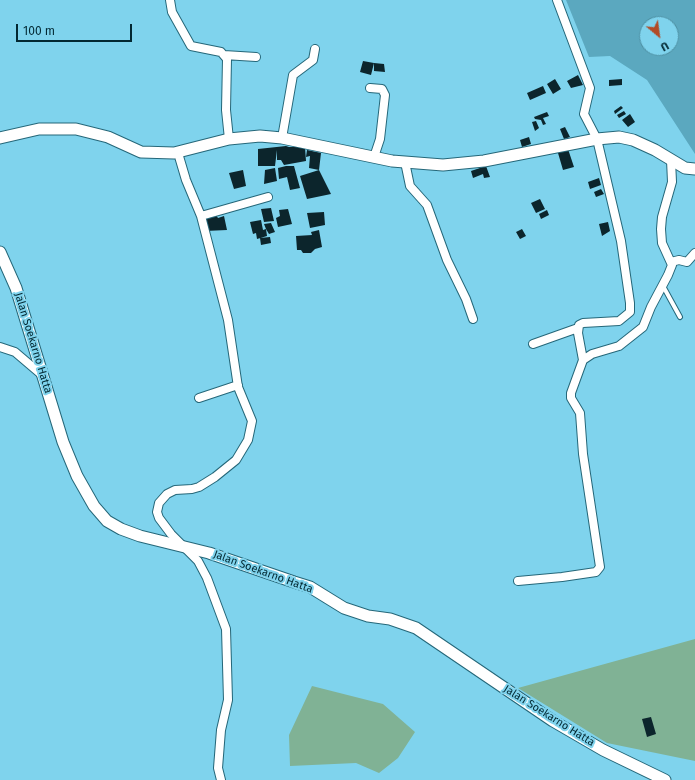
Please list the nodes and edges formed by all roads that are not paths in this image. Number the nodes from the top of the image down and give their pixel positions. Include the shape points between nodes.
1 (170, 0) edge
2 (557, 0) edge
3 (315, 49) dead end
4 (224, 55) junction
5 (256, 57) dead end
6 (370, 88) dead end
7 (0, 138) edge
8 (282, 138) junction
9 (597, 138) junction
10 (229, 139) junction
11 (178, 153) junction
12 (374, 158) junction
13 (671, 160) junction
14 (405, 162) junction
15 (695, 170) edge
16 (268, 197) dead end
17 (201, 216) junction
18 (0, 252) edge
19 (695, 253) edge
20 (671, 262) junction
21 (663, 286) junction
22 (680, 317) dead end
23 (473, 319) dead end
24 (578, 328) junction
25 (533, 344) dead end
26 (0, 347) edge
27 (583, 360) junction
28 (43, 375) junction
29 (238, 385) junction
30 (199, 398) dead end
31 (185, 547) junction
32 (518, 581) dead end
33 (221, 780) edge
34 (665, 780) edge

1 - 4 street via 172,12 191,46 221,52
2 - 9 street via 586,74 590,94 586,100 584,114
3 - 8 street via 313,60 293,76
4 - 5 street
4 - 10 street via 228,67 226,110
6 - 12 street via 382,89 385,95 380,139
7 - 11 street via 39,129 76,129 108,137 141,152
8 - 10 street via 260,136
8 - 12 street
9 - 13 street via 633,140
9 - 14 street via 463,163 443,165
9 - 24 street via 621,241 630,312 619,321 583,323
10 - 11 street
11 - 17 street
12 - 14 street
13 - 15 street
13 - 20 street via 670,190 661,229 662,243
14 - 23 street via 410,186 426,206
16 - 17 street
17 - 29 street via 228,320
18 - 28 street, Jalan Soekarno Hatta via 16,288
19 - 20 street via 688,262
20 - 21 street
21 - 22 lane
21 - 27 street via 643,327 619,346 592,354
24 - 25 street
24 - 27 street
26 - 28 street via 15,352
27 - 32 street via 571,398 580,413 583,454 600,567 596,572
28 - 31 street, Jalan Soekarno Hatta via 76,476 94,506 107,521 121,530
29 - 30 street
29 - 31 street via 252,421 245,448 236,460 216,477 192,489 175,490 159,503 159,518 176,540
31 - 33 street via 198,561 207,578 226,629 228,700 220,739 218,768
31 - 34 street, Jalan Soekarno Hatta via 310,588 344,608 416,628 553,721 603,750

